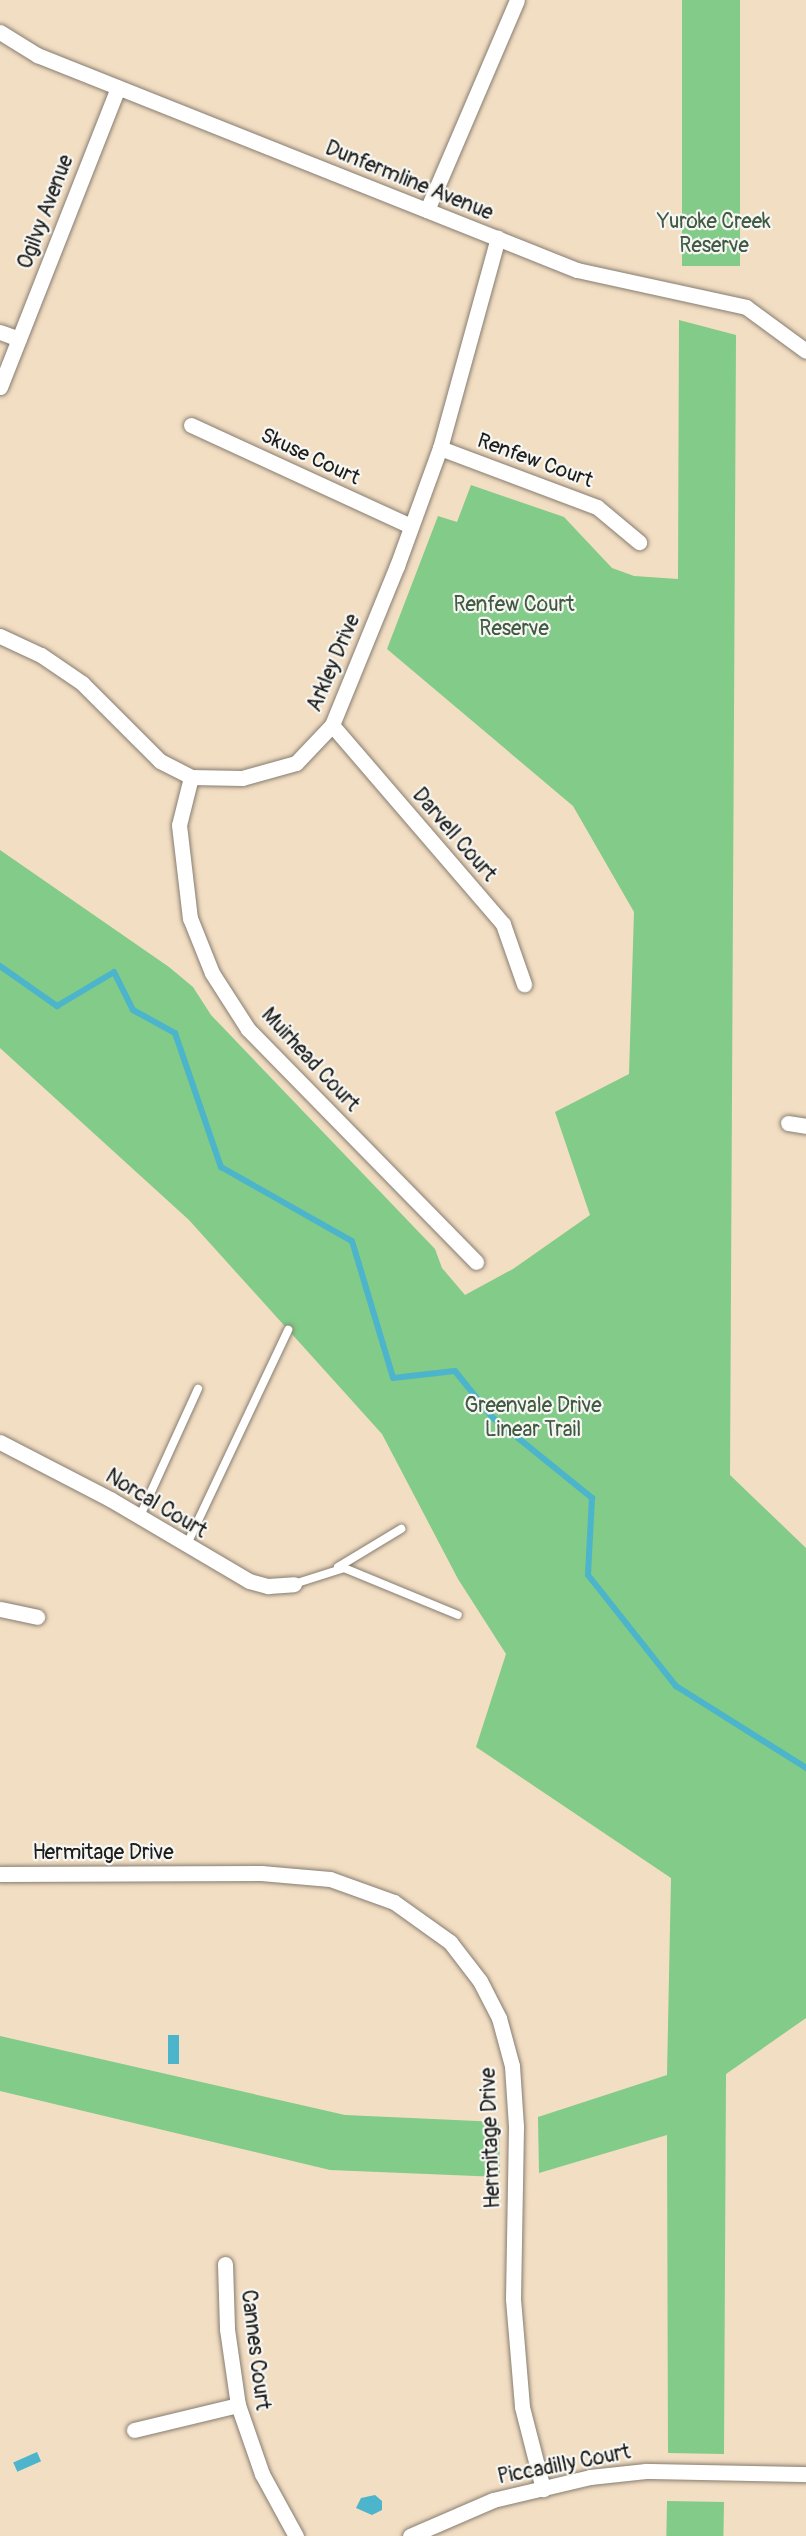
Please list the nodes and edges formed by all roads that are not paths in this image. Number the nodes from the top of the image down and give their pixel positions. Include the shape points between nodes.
1 (517, 0) edge
2 (0, 32) edge
3 (118, 87) junction
4 (428, 210) junction
5 (498, 238) junction
6 (0, 332) edge
7 (19, 339) junction
8 (806, 351) edge
9 (0, 387) edge
10 (191, 425) dead end
11 (440, 448) junction
12 (411, 526) junction
13 (639, 542) dead end
14 (0, 636) edge
15 (332, 725) junction
16 (191, 777) junction
17 (524, 984) dead end
18 (788, 1123) dead end
19 (806, 1126) edge
20 (476, 1262) dead end
21 (288, 1330) dead end
22 (198, 1389) dead end
23 (0, 1442) edge
24 (140, 1516) junction
25 (401, 1529) dead end
26 (186, 1546) junction
27 (336, 1568) junction
28 (294, 1584) joint
29 (0, 1609) edge
30 (459, 1616) dead end
31 (37, 1617) dead end
32 (0, 1874) edge
33 (225, 2264) dead end
34 (238, 2405) junction
35 (134, 2430) dead end
36 (806, 2474) edge
37 (543, 2489) junction
38 (296, 2536) edge
39 (410, 2536) edge

1 - 4 street
2 - 3 street, Dunfermline Avenue via 37,55
3 - 4 street, Dunfermline Avenue
3 - 7 street, Ogilvy Avenue
4 - 5 street, Dunfermline Avenue
5 - 8 street, Dunfermline Avenue via 577,270 746,307
5 - 11 street, Arkley Drive
6 - 7 street
7 - 9 street, Ogilvy Avenue
10 - 12 street, Skuse Court
11 - 12 street, Arkley Drive
11 - 13 street, Renfew Court via 597,507
12 - 15 street, Arkley Drive
14 - 16 street, Arkley Drive via 41,655 82,683 160,760
15 - 16 street, Arkley Drive via 296,763 242,778
15 - 17 street, Darvell Court via 503,924
16 - 20 street, Muirhead Court via 179,825 190,918 212,973 249,1029
18 - 19 street
21 - 26 lane
22 - 24 lane
23 - 24 street, Norcal Court
24 - 26 street, Norcal Court
25 - 27 lane
26 - 28 street, Norcal Court via 249,1581 268,1586
27 - 28 lane
27 - 30 lane
29 - 31 street
32 - 37 street, Hermitage Drive via 261,1873 330,1879 394,1902 450,1942 480,1981 499,2018 512,2066 516,2127 513,2300 522,2407
33 - 34 street, Cannes Court via 227,2329
34 - 35 street
34 - 38 street, Cannes Court via 262,2474
36 - 37 street, Piccadilly Court via 646,2471 590,2477
37 - 39 street, Piccadilly Court via 493,2500

